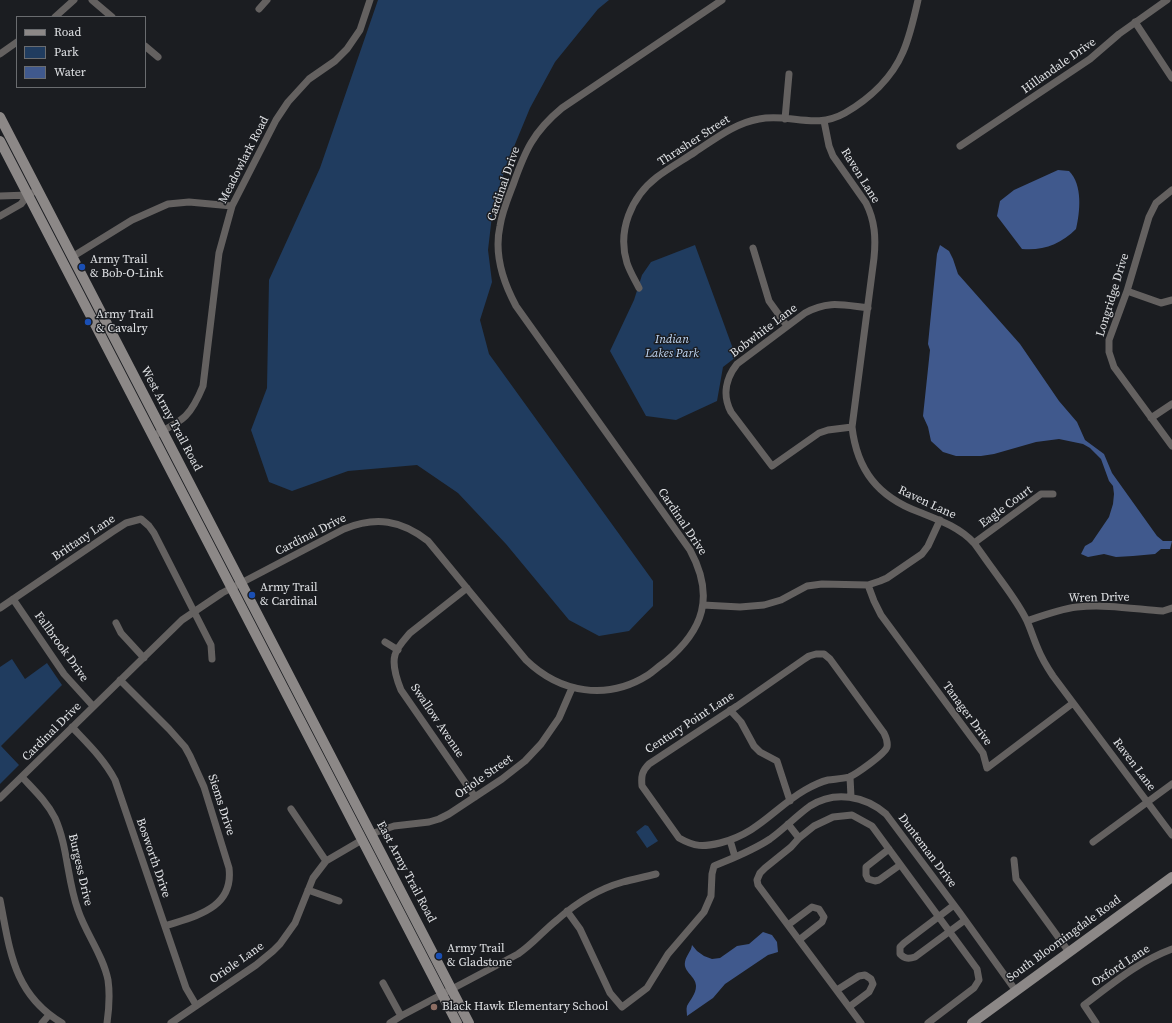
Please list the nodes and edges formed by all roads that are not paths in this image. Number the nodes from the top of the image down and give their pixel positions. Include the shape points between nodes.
1 (74, 0) edge
2 (92, 0) edge
3 (267, 0) edge
4 (370, 0) edge
5 (722, 0) edge
6 (918, 0) edge
7 (1167, 0) edge
8 (259, 9) dead end
9 (56, 16) edge
10 (111, 16) edge
11 (1134, 22) junction
12 (16, 43) edge
13 (146, 47) edge
14 (0, 54) edge
15 (158, 57) dead end
16 (789, 74) dead end
17 (1172, 78) edge
18 (0, 118) edge
19 (785, 119) junction
20 (824, 121) junction
21 (0, 141) edge
22 (960, 146) dead end
23 (37, 190) junction
24 (1172, 190) edge
25 (28, 195) junction
26 (0, 196) edge
27 (232, 206) junction
28 (0, 216) edge
29 (753, 248) dead end
30 (72, 257) junction
31 (639, 288) dead end
32 (1127, 291) junction
33 (1172, 300) edge
34 (868, 308) junction
35 (787, 326) junction
36 (1172, 404) edge
37 (1152, 418) junction
38 (852, 427) junction
39 (158, 434) junction
40 (1172, 446) edge
41 (1053, 494) dead end
42 (940, 520) junction
43 (974, 544) junction
44 (236, 585) junction
45 (868, 585) junction
46 (467, 588) junction
47 (13, 599) junction
48 (703, 605) junction
49 (0, 608) edge
50 (1172, 608) edge
51 (194, 612) junction
52 (1027, 621) junction
53 (116, 623) dead end
54 (385, 642) dead end
55 (398, 650) junction
56 (144, 658) junction
57 (212, 659) dead end
58 (120, 680) junction
59 (572, 688) junction
60 (1073, 704) junction
61 (93, 706) junction
62 (730, 710) junction
63 (72, 728) junction
64 (315, 736) junction
65 (22, 777) junction
66 (850, 777) junction
67 (1172, 784) edge
68 (475, 797) junction
69 (851, 797) junction
70 (0, 798) edge
71 (790, 801) junction
72 (1148, 802) junction
73 (291, 809) dead end
74 (788, 824) junction
75 (371, 834) junction
76 (1172, 835) edge
77 (799, 838) junction
78 (362, 840) junction
79 (730, 840) junction
80 (1093, 842) dead end
81 (889, 849) junction
82 (735, 857) junction
83 (1014, 860) dead end
84 (326, 862) junction
85 (900, 865) junction
86 (656, 874) dead end
87 (1172, 876) edge
88 (308, 890) junction
89 (0, 900) edge
90 (339, 901) dead end
91 (954, 905) junction
92 (567, 911) junction
93 (939, 916) junction
94 (964, 920) junction
95 (788, 925) junction
96 (165, 926) junction
97 (950, 931) junction
98 (799, 940) junction
99 (1172, 949) edge
100 (1069, 952) junction
101 (383, 984) dead end
102 (452, 989) junction
103 (837, 990) junction
104 (1016, 991) junction
105 (442, 994) junction
106 (196, 1005) junction
107 (849, 1007) junction
108 (50, 1015) junction
109 (401, 1016) junction
110 (42, 1023) edge
111 (62, 1023) edge
112 (107, 1023) edge
113 (171, 1023) edge
114 (390, 1023) edge
115 (457, 1023) edge
116 (469, 1023) edge
117 (861, 1023) edge
118 (928, 1023) edge
119 (972, 1023) edge
120 (1096, 1023) edge

1 - 9 street
2 - 10 street
3 - 8 street
4 - 27 street, Meadowlark Road via 360,30 347,49 309,79 288,102 276,120
5 - 48 street, Cardinal Drive via 562,108 546,122 529,145 520,164 499,226 498,248 503,277 516,306 697,562 702,576
6 - 20 street, Thrasher Street via 903,54 891,72 857,105
7 - 11 street, Hillandale Drive
11 - 17 street
11 - 22 street, Hillandale Drive via 1090,59
12 - 14 street
13 - 15 street
16 - 19 street
18 - 23 main road, West Army Trail Road
19 - 20 street, Thrasher Street
19 - 31 street, Thrasher Street via 759,119 735,127 657,177 646,187 631,209 625,224 627,263
20 - 34 street, Raven Lane via 833,156 862,195 874,223 875,244
21 - 25 main road, West Army Trail Road
23 - 25 street
23 - 30 main road, West Army Trail Road
24 - 32 street, Longridge Drive via 1153,208
25 - 26 street
25 - 28 street via 21,204
25 - 39 main road, West Army Trail Road
27 - 30 street via 189,202 168,204 132,220
27 - 39 street, Meadowlark Road via 219,253 203,386 190,413
29 - 35 street via 770,301
30 - 39 main road, West Army Trail Road
32 - 33 street via 1161,303
32 - 37 street, Longridge Drive via 1109,340 1110,358
34 - 35 street, Bobwhite Lane via 825,305 805,313
34 - 38 street, Raven Lane
35 - 38 street, Bobwhite Lane via 737,364 731,372 726,389 731,412 772,466 819,433
36 - 37 street
37 - 40 street, Longridge Drive
38 - 42 street, Raven Lane via 862,465 878,488 903,506
39 - 44 main road, West Army Trail Road
41 - 43 street, Eagle Court via 1041,494
42 - 43 street, Raven Lane via 958,529
42 - 45 street via 922,554 887,578
43 - 52 street, Raven Lane via 1011,593
44 - 46 street, Cardinal Drive via 344,529 361,523 392,522 405,526 428,541
44 - 51 street, Cardinal Drive
44 - 64 main road, West Army Trail Road
45 - 48 street via 814,584 777,601 758,606
45 - 60 street, Tanager Drive via 881,615 983,753 988,768
46 - 55 street, Swallow Avenue via 410,633
46 - 59 street, Cardinal Drive via 529,663 544,675
47 - 49 street
47 - 51 street, Brittany Lane via 126,523 141,519 154,533
47 - 61 street, Fallbrook Drive via 64,674
48 - 59 street, Cardinal Drive via 697,625 685,644 648,675 626,686 610,690
50 - 52 street, Wren Drive via 1164,610 1109,606 1078,607
51 - 56 street, Cardinal Drive via 182,620
51 - 57 street via 211,645
52 - 60 street, Raven Lane via 1044,661
53 - 56 street via 121,633
54 - 55 street
55 - 68 street, Swallow Avenue via 395,655 396,673 401,690
56 - 58 street, Cardinal Drive
58 - 61 street, Cardinal Drive
58 - 96 street, Siems Drive via 174,734 190,756 204,787 229,868 228,887 216,905 204,913
59 - 68 street, Oriole Street via 558,718 541,744 514,771
60 - 72 street, Raven Lane
61 - 63 street, Cardinal Drive
62 - 66 street, Century Point Lane via 809,656 824,654 887,739 887,748 882,754
62 - 71 street via 741,722 754,746 777,761
62 - 79 street, Century Point Lane via 648,764 641,777 642,786 679,838 698,846
63 - 65 street, Cardinal Drive
63 - 96 street, Bosworth Drive via 99,755 115,780
64 - 75 main road, East Army Trail Road
64 - 78 main road, East Army Trail Road
65 - 70 street, Cardinal Drive
65 - 112 street, Burgess Drive via 48,806 63,839 78,911 102,961 107,979
66 - 69 street
66 - 71 street, Century Point Lane via 827,780 812,786
67 - 72 street
68 - 75 street, Oriole Street via 439,819 394,826
69 - 74 street, Dunteman Drive via 824,799
69 - 91 street, Dunteman Drive via 865,800 886,814
71 - 79 street, Century Point Lane via 766,821
72 - 76 street, Raven Lane
72 - 80 street
73 - 84 street
74 - 77 street
74 - 82 street, Dunteman Drive via 768,840
75 - 102 main road, East Army Trail Road
77 - 81 street via 814,826 833,817 852,815 872,826
77 - 95 street via 760,873 757,880
78 - 84 street, Oriole Lane
78 - 105 main road, East Army Trail Road
79 - 82 street
81 - 85 street
81 - 85 street via 866,867 868,879 880,880
82 - 92 street, Dunteman Drive via 714,866 711,896 704,912 668,954 647,988 622,1007 610,993 580,929
83 - 100 street via 1016,879
84 - 88 street, Oriole Lane via 312,878
85 - 93 street
86 - 92 street via 608,887
87 - 100 main road, South Bloomingdale Road
88 - 90 street
88 - 106 street, Oriole Lane via 295,923 277,947 256,965
89 - 108 street via 11,953 20,980
91 - 93 street
91 - 94 street, Dunteman Drive
92 - 102 street via 526,949
93 - 97 street
93 - 97 street via 904,943 900,947 900,954 909,959 915,957
94 - 97 street
94 - 104 street, Dunteman Drive
95 - 98 street
95 - 98 street via 812,907 819,909 824,917 822,922
96 - 106 street, Bosworth Drive via 186,988
97 - 118 street via 977,969 979,980 974,988
98 - 103 street
99 - 120 street, Oxford Lane via 1134,968 1084,1005
100 - 104 main road, South Bloomingdale Road
101 - 109 street
102 - 105 street
102 - 116 main road, East Army Trail Road
103 - 107 street
103 - 107 street via 859,976 865,975 871,979 873,984 869,992
104 - 119 main road, South Bloomingdale Road
105 - 109 street
105 - 115 main road, East Army Trail Road
106 - 113 street, Oriole Lane
107 - 117 street
108 - 110 street
108 - 111 street
109 - 114 street

